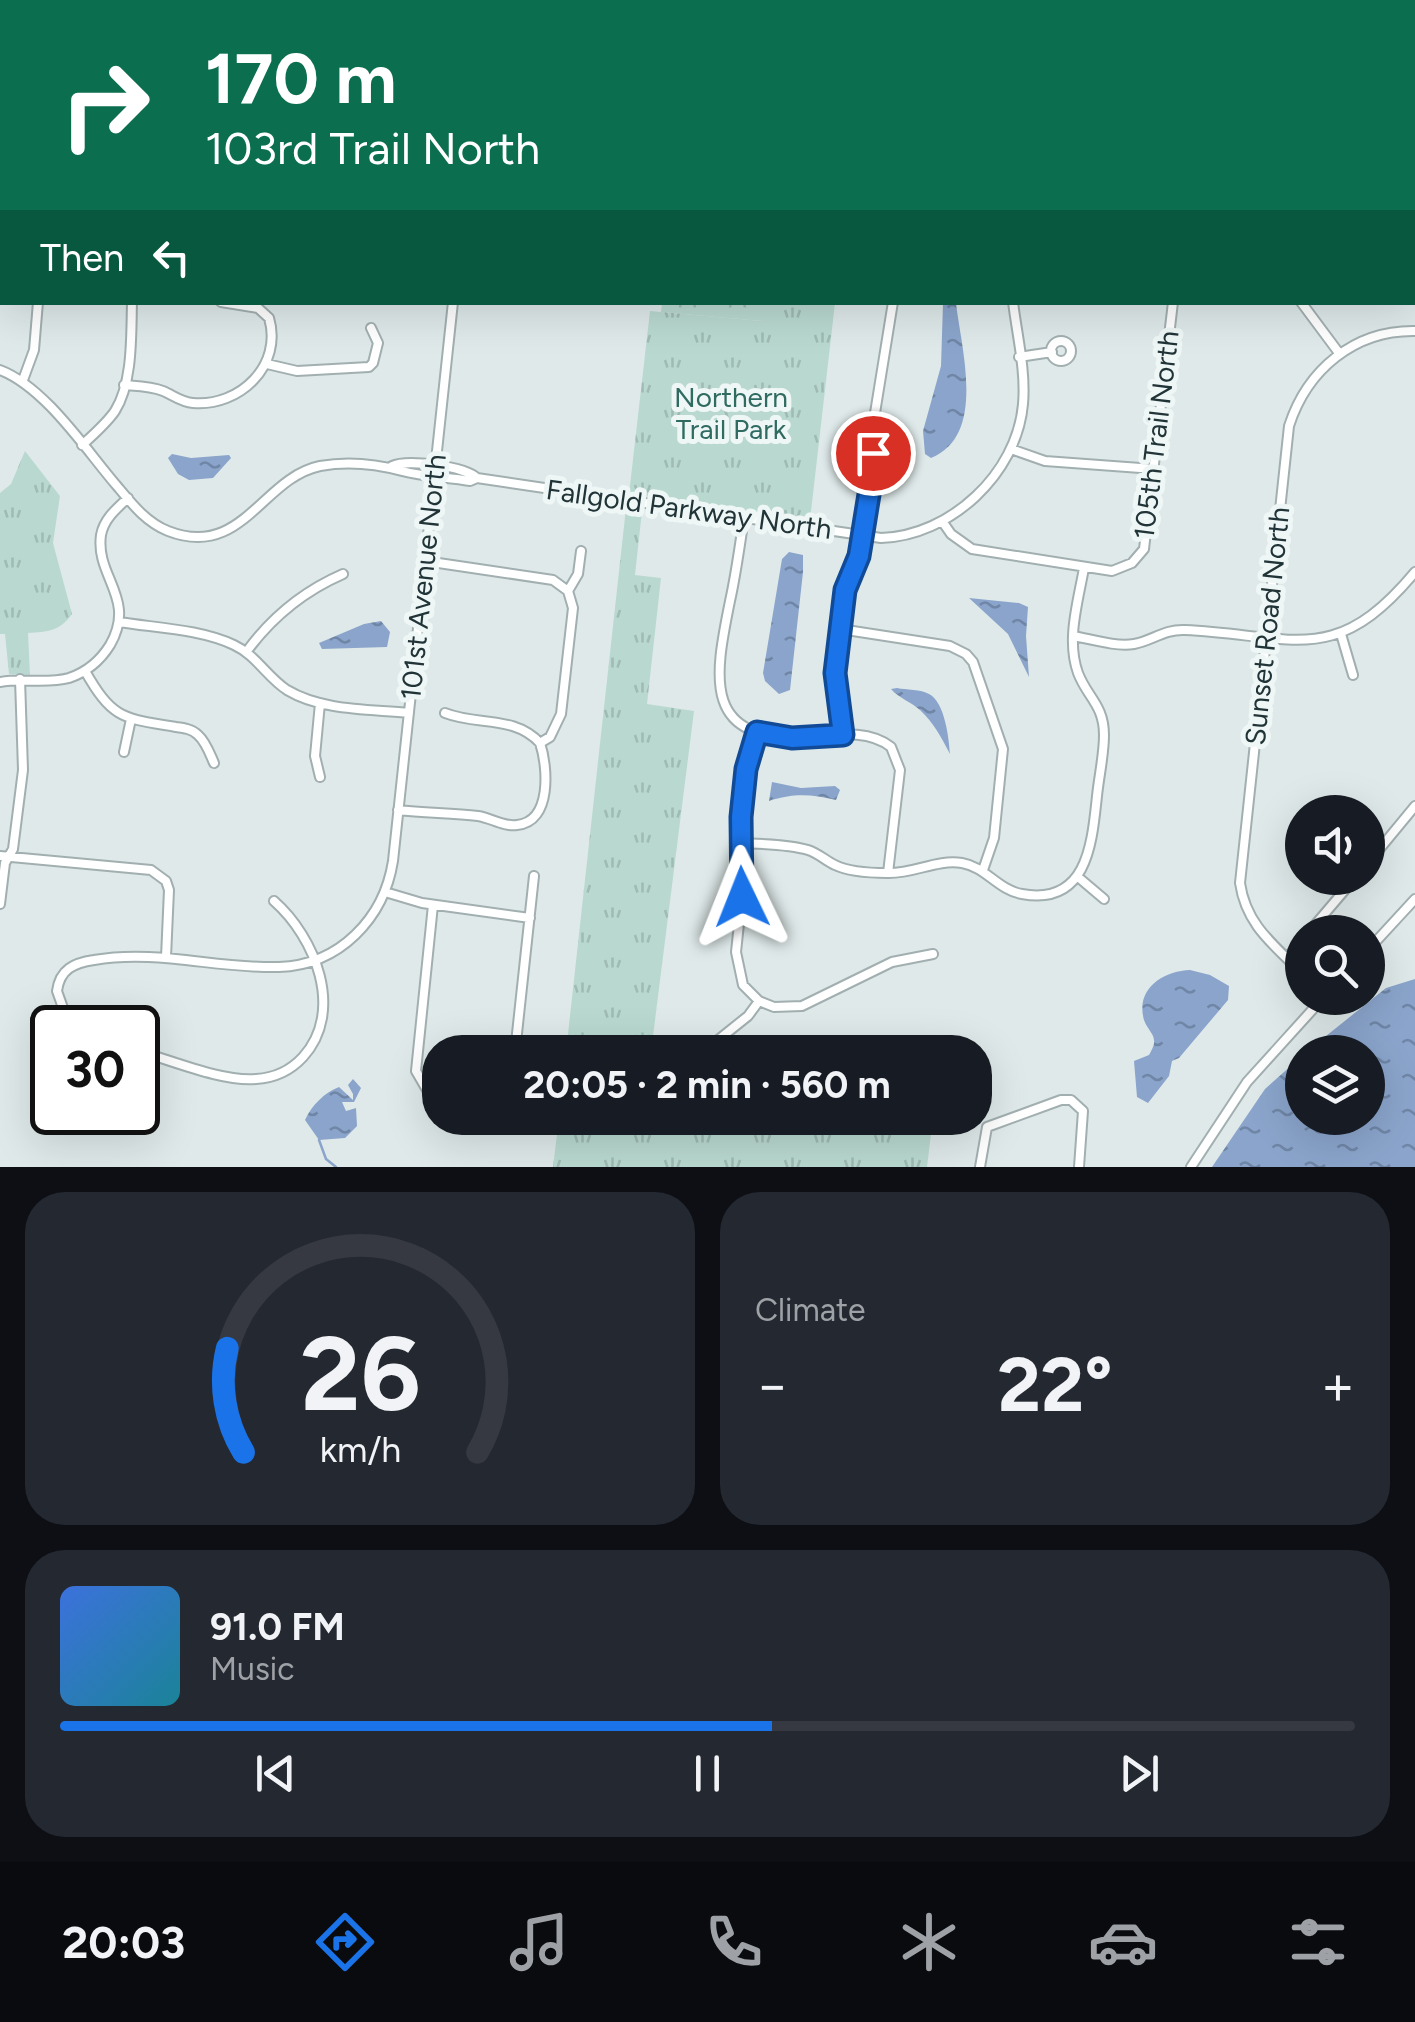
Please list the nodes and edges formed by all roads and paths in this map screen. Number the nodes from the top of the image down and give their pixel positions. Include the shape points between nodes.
1 (38, 305) edge
2 (132, 305) edge
3 (240, 305) edge
4 (453, 305) edge
5 (893, 305) edge
6 (1013, 305) edge
7 (1172, 305) edge
8 (1303, 305) edge
9 (371, 328) dead end
10 (1415, 331) edge
11 (1052, 352) dead end
12 (1339, 353) junction
13 (1019, 356) junction
14 (267, 364) junction
15 (0, 370) edge
16 (23, 380) junction
17 (124, 385) junction
18 (82, 445) junction
19 (1011, 450) junction
20 (1154, 469) junction
21 (435, 471) junction
22 (128, 498) junction
23 (744, 517) junction
24 (942, 521) junction
25 (863, 535) junction
26 (581, 551) dead end
27 (425, 561) junction
28 (1084, 568) junction
29 (1415, 572) edge
30 (343, 574) dead end
31 (568, 591) junction
32 (120, 622) junction
33 (840, 629) junction
34 (1341, 634) junction
35 (1072, 636) junction
36 (1266, 638) junction
37 (246, 652) junction
38 (85, 671) junction
39 (1353, 675) dead end
40 (20, 679) junction
41 (0, 682) edge
42 (320, 704) junction
43 (409, 712) junction
44 (445, 713) dead end
45 (131, 719) junction
46 (757, 732) junction
47 (843, 735) junction
48 (540, 744) junction
49 (124, 752) dead end
50 (214, 763) dead end
51 (320, 778) dead end
52 (1415, 806) edge
53 (398, 810) junction
54 (1385, 842) edge
55 (740, 844) junction
56 (4, 857) edge
57 (983, 870) junction
58 (888, 873) junction
59 (534, 876) dead end
60 (1078, 877) junction
61 (385, 892) junction
62 (1341, 895) edge
63 (1104, 899) dead end
64 (1415, 900) edge
65 (274, 901) dead end
66 (0, 904) edge
67 (434, 905) junction
68 (1323, 915) edge
69 (530, 918) junction
70 (1385, 932) edge
71 (933, 954) dead end
72 (1285, 956) edge
73 (166, 957) junction
74 (313, 960) junction
75 (759, 1001) junction
76 (62, 1005) edge
77 (1308, 1015) edge
78 (517, 1035) edge
79 (724, 1035) edge
80 (160, 1057) edge
81 (422, 1081) edge
82 (980, 1167) edge
83 (1079, 1167) edge
84 (1191, 1167) edge

1 - 16 street via 34,350
2 - 17 street
3 - 14 street via 269,318
4 - 21 street, 101st Avenue North
5 - 25 street
6 - 13 street, Fallgold Parkway North
7 - 20 street, 105th Trail North
8 - 12 street
9 - 14 street via 378,343 369,367 297,371
10 - 12 street, Sunset Road North via 1371,337
11 - 13 street
12 - 36 street, Sunset Road North via 1313,378 1290,426
13 - 19 street, Fallgold Parkway North via 1023,406
14 - 17 street via 241,390 201,403
15 - 16 street
16 - 18 street, Fallgold Parkway North
17 - 18 street via 115,410
18 - 22 street, Fallgold Parkway North
19 - 20 street via 1044,460
19 - 24 street, Fallgold Parkway North via 988,484
20 - 28 street, 105th Trail North via 1144,549 1132,564 1112,571
21 - 22 street, Fallgold Parkway North via 352,464 310,469 242,523 214,534 170,532
21 - 23 street, Fallgold Parkway North
21 - 27 street, 101st Avenue North
22 - 32 street via 108,518 101,537
23 - 25 street, Fallgold Parkway North
23 - 46 street via 718,688 730,715
24 - 25 street, Fallgold Parkway North via 915,534
24 - 28 street via 972,549
25 - 33 street
26 - 31 street
27 - 31 street via 552,580
27 - 43 street, 101st Avenue North
28 - 35 street
29 - 34 street via 1374,616
30 - 37 street via 279,614
31 - 48 street via 573,608 561,714
32 - 37 street via 216,638
32 - 38 street via 103,656
33 - 47 street via 835,673
33 - 57 street via 950,646 973,662 1003,750 994,838
34 - 36 street
34 - 39 street
35 - 36 street via 1127,645 1166,630
35 - 60 street via 1072,655 1096,700 1104,735 1091,848
36 - 72 street, Sunset Road North via 1240,883 1257,929
37 - 42 street via 288,690
38 - 40 street via 58,680
38 - 45 street via 105,704
40 - 41 street
40 - 56 street via 23,770 13,849
42 - 43 street
42 - 51 street
43 - 53 street, 101st Avenue North
44 - 48 street via 512,724
45 - 49 street
45 - 50 street via 193,731
46 - 47 street
46 - 55 street via 746,769
47 - 58 street via 882,740 897,757
48 - 53 street via 546,771 534,818 516,826
52 - 54 street
53 - 61 street, 101st Avenue North
55 - 58 street via 808,850 839,867
55 - 75 street via 737,970
56 - 66 street
56 - 73 street via 160,875 170,899
57 - 58 street via 946,862
57 - 60 street via 1004,888 1032,895
59 - 69 street
60 - 63 street
61 - 67 street
61 - 74 street via 354,936
62 - 68 street
64 - 70 street
65 - 74 street via 296,924
67 - 69 street
67 - 81 street via 416,1071
69 - 78 street
71 - 75 street via 892,962 802,1006
73 - 74 street via 278,967
73 - 76 street via 76,963 60,978
74 - 80 street via 324,997 322,1025 308,1051 286,1070 259,1080 236,1078
75 - 79 street
77 - 84 street via 1240,1090
82 - 83 street via 987,1127 1071,1100 1083,1111

